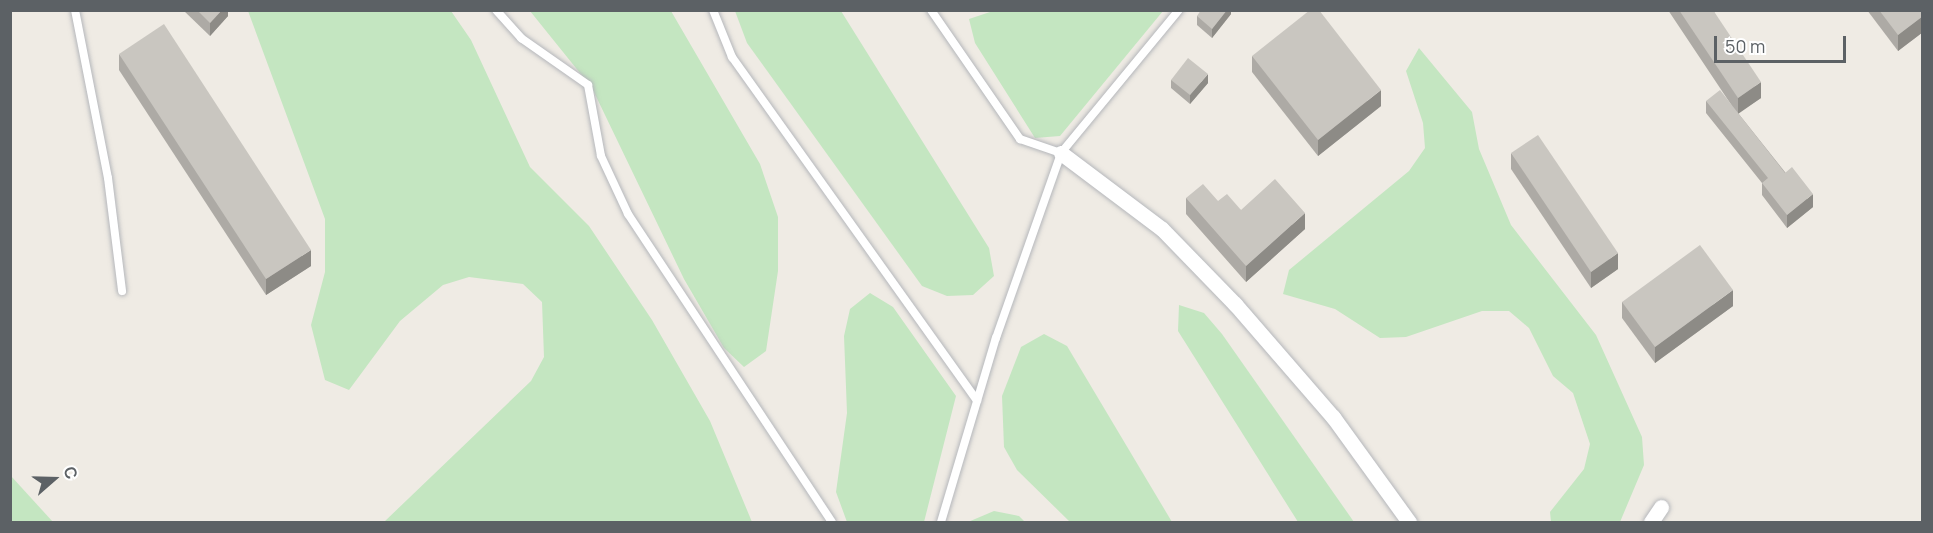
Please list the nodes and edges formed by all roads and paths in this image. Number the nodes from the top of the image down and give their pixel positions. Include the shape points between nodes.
1 (75, 10) edge
2 (496, 10) edge
3 (713, 10) edge
4 (932, 10) edge
5 (1179, 10) edge
6 (1061, 153) junction
7 (122, 291) dead end
8 (978, 400) junction
9 (1661, 507) dead end
10 (832, 522) edge
11 (941, 522) edge
12 (1409, 522) edge
13 (1651, 522) edge

1 - 7 lane via 108,177
2 - 10 lane via 521,38 588,85 602,156 628,214
3 - 8 lane via 732,57
4 - 6 lane via 1020,139
5 - 6 lane
6 - 8 lane
6 - 12 street via 1162,229 1235,304 1333,417
8 - 11 lane
9 - 13 street

